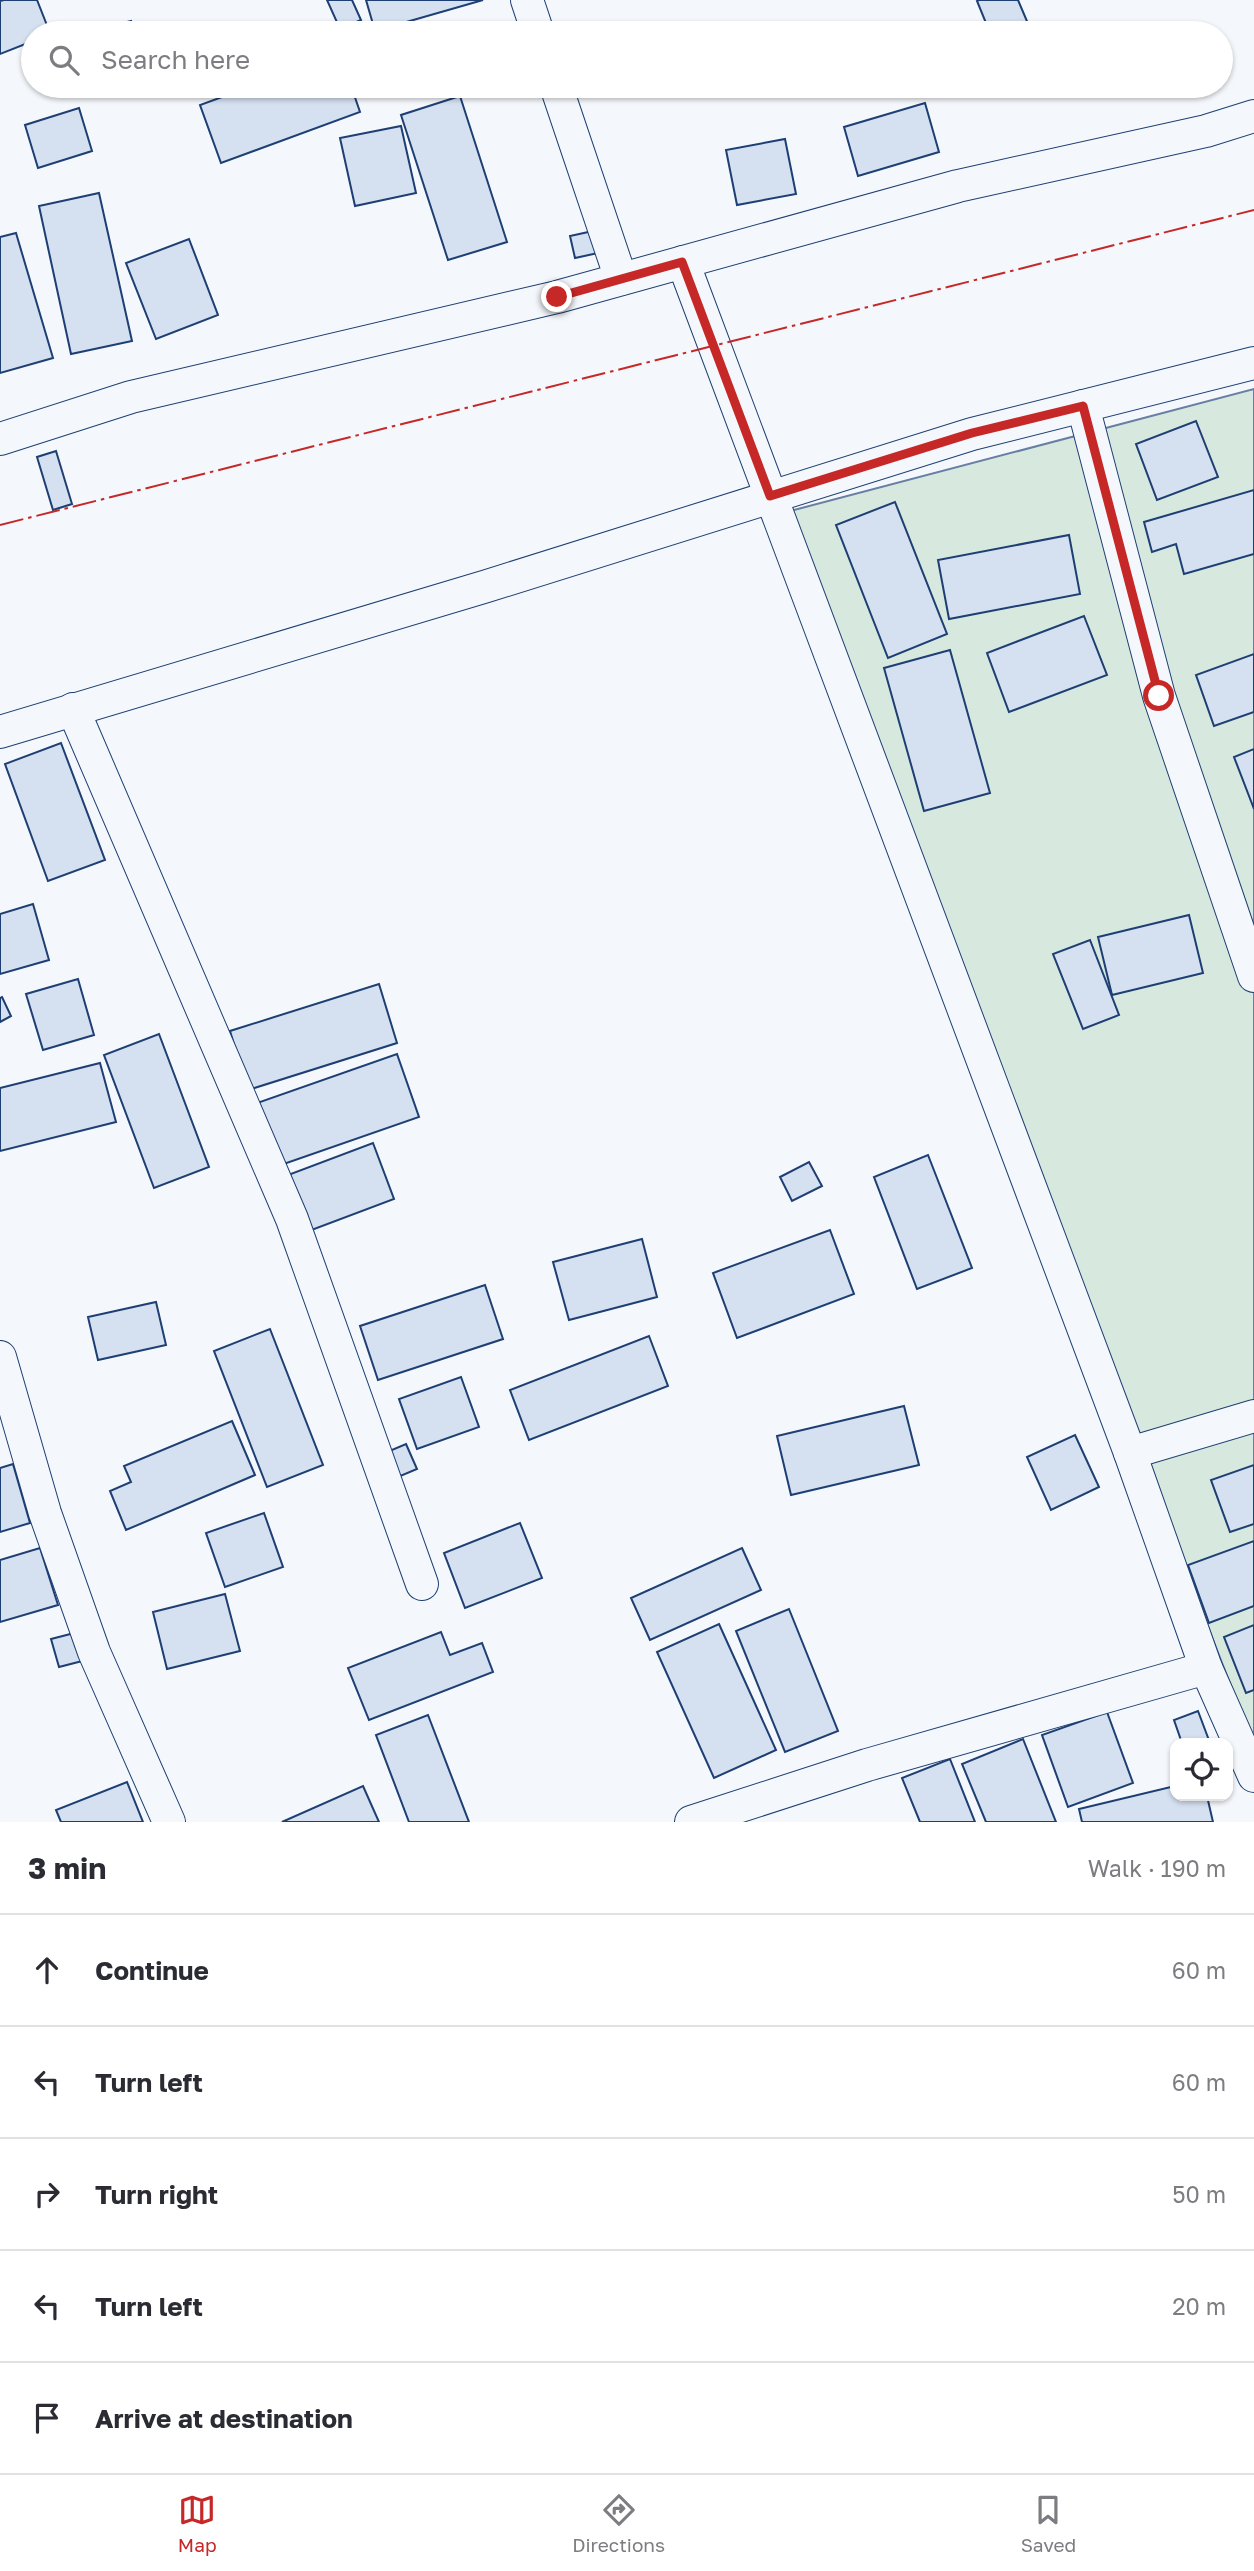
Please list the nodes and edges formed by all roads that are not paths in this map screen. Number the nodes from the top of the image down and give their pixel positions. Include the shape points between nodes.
1 (527, 0) edge
2 (534, 21) edge
3 (560, 98) edge
4 (1254, 116) edge
5 (682, 262) junction
6 (621, 279) junction
7 (1254, 363) edge
8 (1083, 406) junction
9 (0, 439) edge
10 (770, 496) junction
11 (73, 709) junction
12 (0, 732) edge
13 (1254, 976) edge
14 (0, 1357) edge
15 (1254, 1416) edge
16 (1130, 1453) junction
17 (422, 1584) dead end
18 (1206, 1668) junction
19 (1254, 1776) edge
20 (169, 1822) edge
21 (691, 1822) edge

1 - 2 street
3 - 6 street
4 - 5 street via 1206,131 958,186
5 - 6 street
5 - 10 street
6 - 9 street via 131,397
7 - 8 street
8 - 10 street via 972,433
8 - 13 street via 1159,696
10 - 11 street
10 - 16 street
11 - 12 street
11 - 17 street via 292,1219
14 - 20 street via 45,1513 94,1651
15 - 16 street
16 - 18 street
18 - 19 street
18 - 21 street via 867,1765

